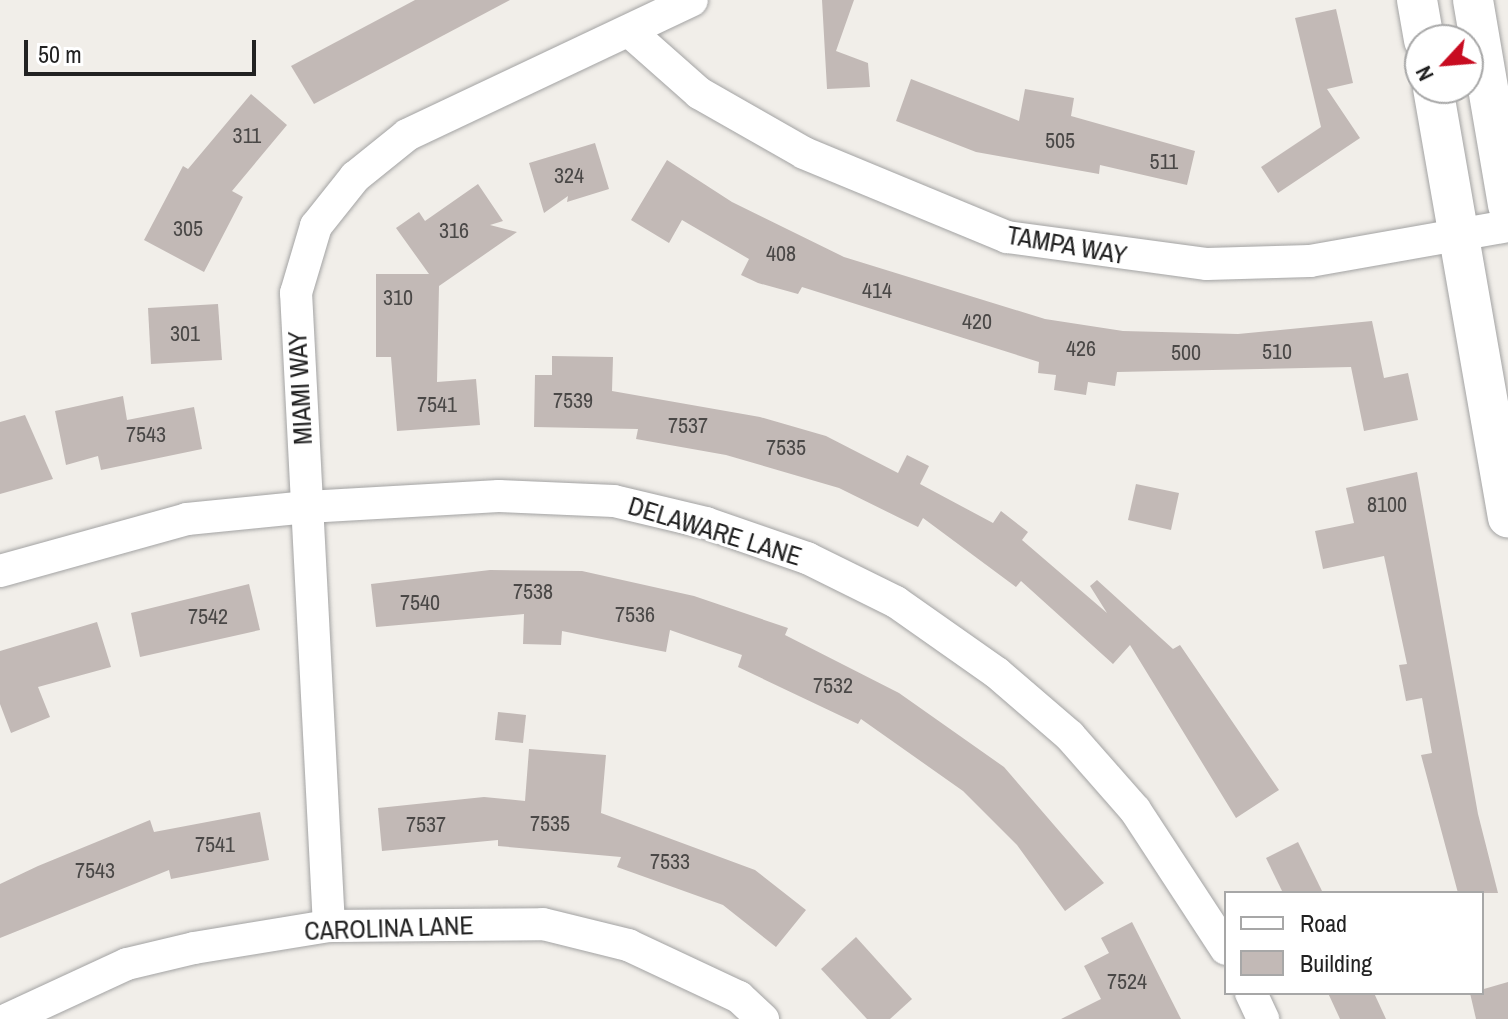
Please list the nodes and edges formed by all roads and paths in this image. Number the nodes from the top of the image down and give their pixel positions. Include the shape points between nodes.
1 (692, 0) edge
2 (1417, 0) edge
3 (1473, 0) edge
4 (1421, 24) edge
5 (629, 31) junction
6 (1436, 104) edge
7 (1508, 205) edge
8 (1508, 226) edge
9 (1459, 235) junction
10 (307, 507) junction
11 (1508, 517) edge
12 (0, 571) edge
13 (329, 926) junction
14 (1224, 946) edge
15 (1252, 995) edge
16 (8, 1019) edge
17 (763, 1019) edge
18 (1263, 1019) edge

1 - 5 street, MIAMI WAY
2 - 4 street
3 - 7 street
5 - 9 street, TAMPA WAY via 699,93 804,153 1007,237 1207,264 1310,261
5 - 10 street, MIAMI WAY via 407,135 355,177 316,226 296,293
6 - 9 street
8 - 9 street, TAMPA WAY
9 - 11 street
10 - 12 street, DELAWARE LANE via 187,519
10 - 13 street, MIAMI WAY
10 - 14 street, DELAWARE LANE via 499,496 614,501 807,558 896,602 997,673 1070,736 1135,810
13 - 16 street, CAROLINA LANE via 127,964
13 - 17 street, CAROLINA LANE via 543,924 628,945 739,997
15 - 18 street

